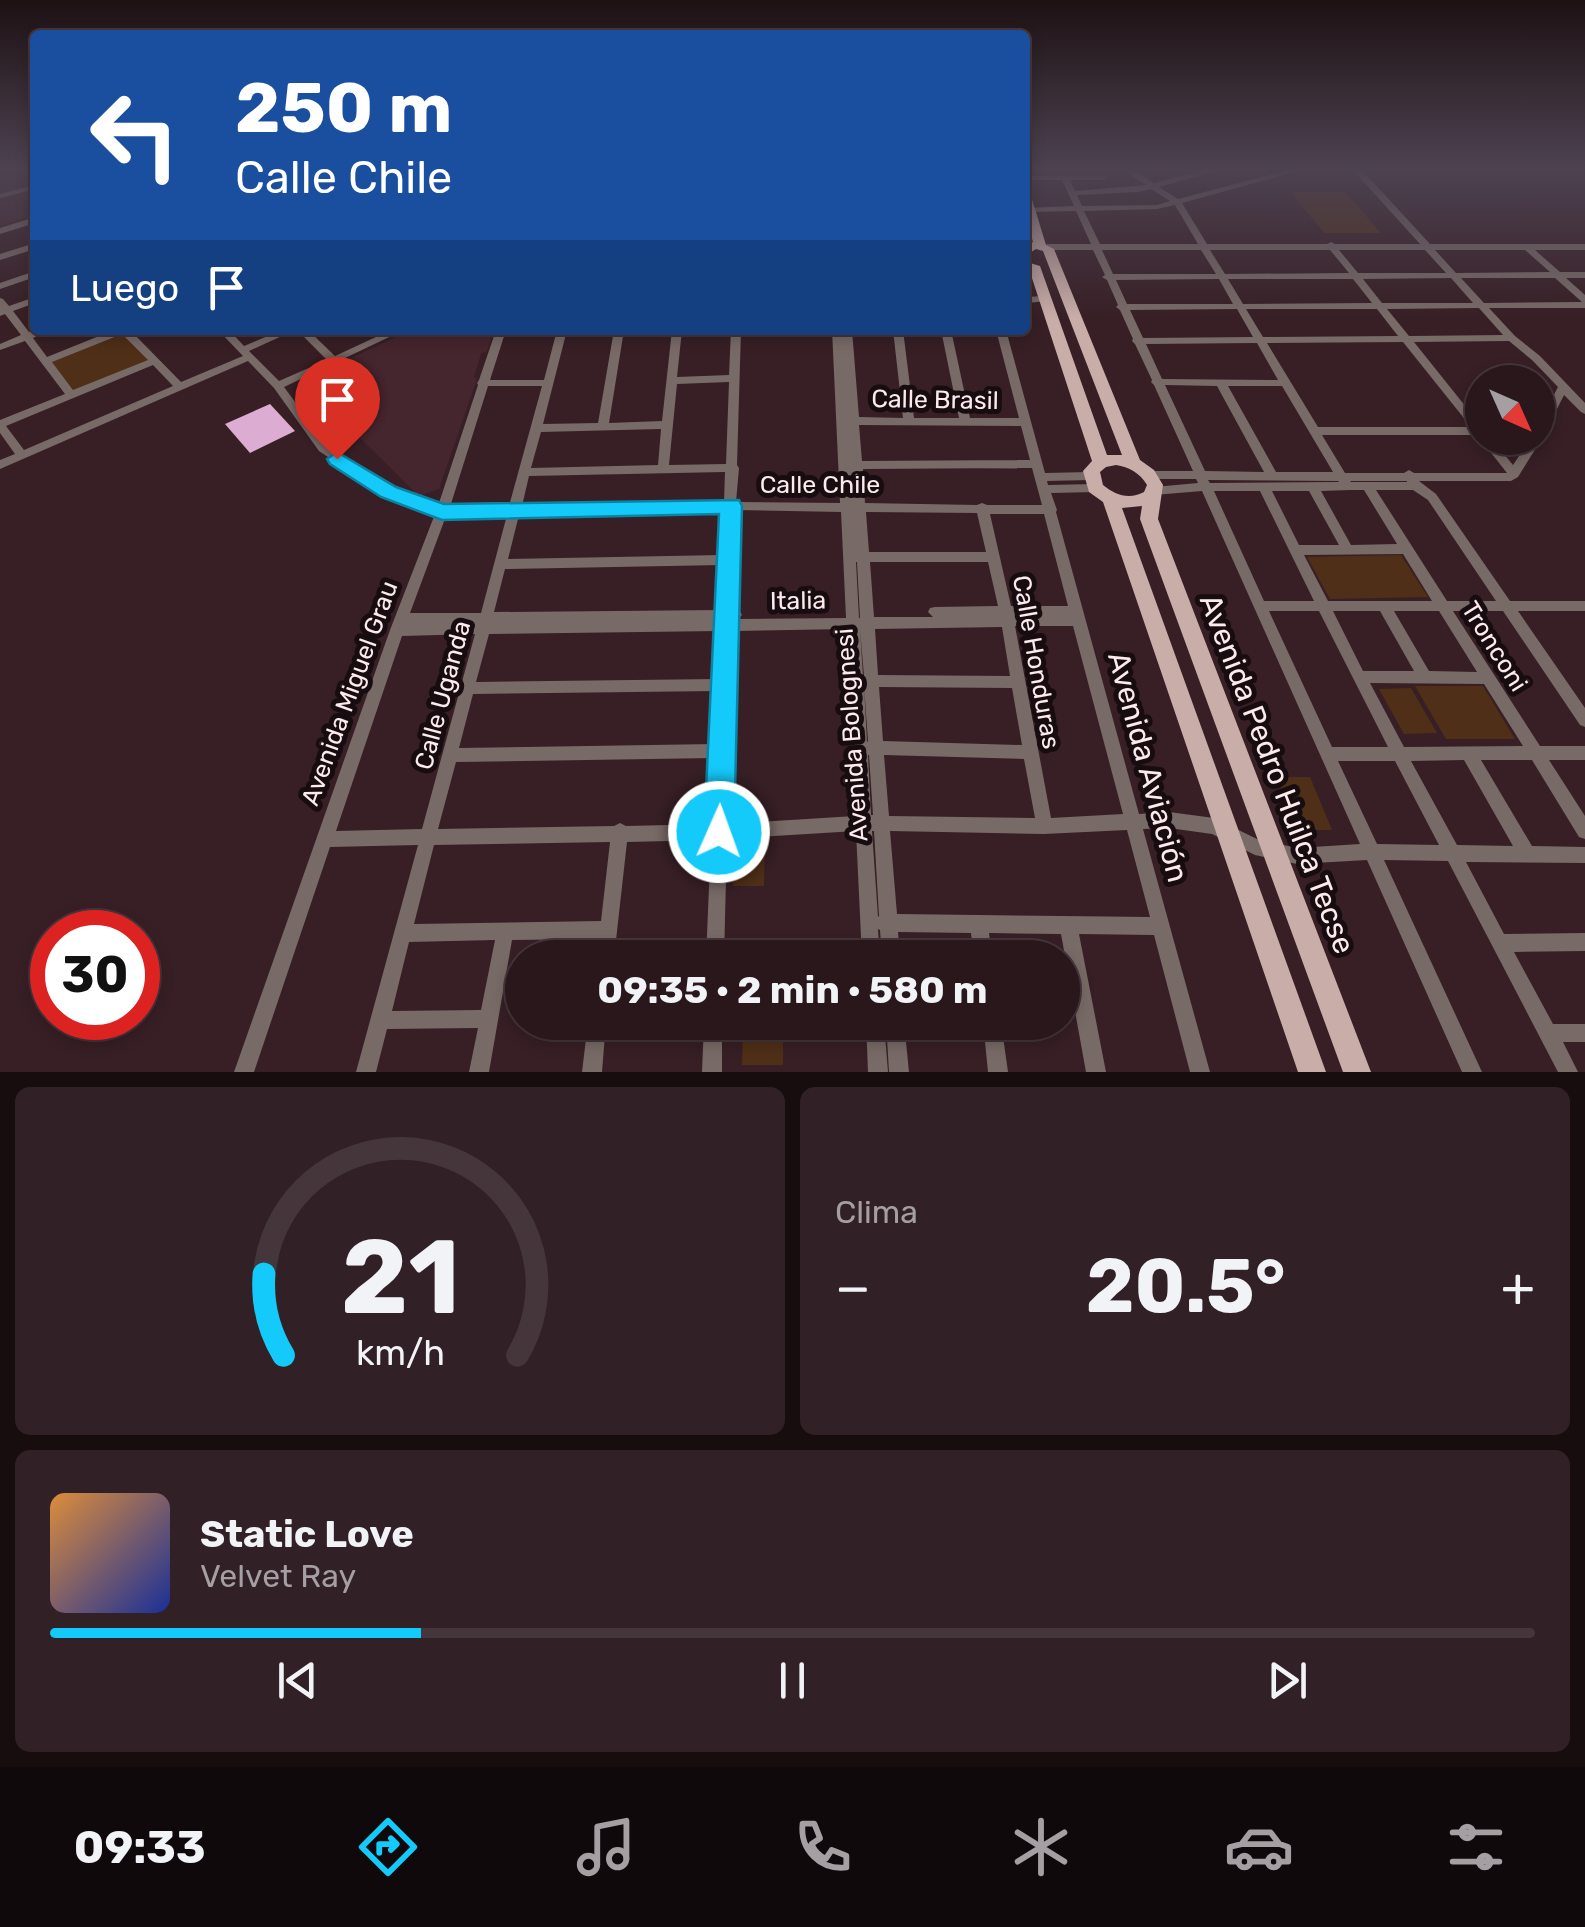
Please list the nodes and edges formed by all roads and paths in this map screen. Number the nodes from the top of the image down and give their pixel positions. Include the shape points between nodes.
1 (1081, 219) edge
2 (1186, 219) edge
3 (1402, 219) edge
4 (30, 221) edge
5 (0, 225) edge
6 (1030, 226) edge
7 (1093, 244) junction
8 (1330, 244) junction
9 (1426, 244) junction
10 (1200, 245) junction
11 (1526, 246) junction
12 (1585, 247) edge
13 (30, 248) edge
14 (1034, 253) edge
15 (0, 257) edge
16 (1558, 275) junction
17 (30, 276) edge
18 (1220, 276) junction
19 (1353, 276) junction
20 (1456, 276) junction
21 (1585, 276) edge
22 (1107, 277) junction
23 (0, 286) edge
24 (1046, 299) junction
25 (1030, 300) edge
26 (30, 301) edge
27 (1585, 302) edge
28 (1121, 307) junction
29 (1239, 307) junction
30 (1378, 307) junction
31 (1484, 307) junction
32 (2, 308) edge
33 (32, 335) edge
34 (111, 335) edge
35 (129, 335) edge
36 (227, 335) edge
37 (281, 335) edge
38 (307, 335) edge
39 (388, 335) edge
40 (499, 335) edge
41 (561, 335) edge
42 (618, 335) edge
43 (677, 335) edge
44 (736, 335) edge
45 (839, 335) edge
46 (847, 335) edge
47 (899, 335) edge
48 (947, 335) edge
49 (1003, 335) edge
50 (27, 337) junction
51 (1511, 338) junction
52 (1406, 340) junction
53 (1137, 341) junction
54 (1260, 341) junction
55 (0, 347) edge
56 (246, 354) junction
57 (334, 360) junction
58 (46, 361) junction
59 (155, 361) junction
60 (735, 378) junction
61 (672, 381) junction
62 (1156, 382) junction
63 (482, 383) junction
64 (548, 383) junction
65 (1221, 383) junction
66 (1286, 383) junction
67 (278, 386) junction
68 (180, 387) junction
69 (1563, 387) junction
70 (70, 396) junction
71 (1555, 402) edge
72 (1585, 410) edge
73 (1465, 412) edge
74 (849, 421) junction
75 (909, 422) junction
76 (965, 422) junction
77 (1025, 422) junction
78 (668, 424) junction
79 (0, 425) edge
80 (603, 426) junction
81 (536, 428) junction
82 (1315, 431) junction
83 (1465, 434) edge
84 (1499, 455) edge
85 (1526, 455) edge
86 (22, 456) junction
87 (1133, 463) junction
88 (0, 465) edge
89 (852, 465) junction
90 (733, 468) junction
91 (663, 470) junction
92 (524, 472) junction
93 (1514, 474) junction
94 (1041, 476) junction
95 (1412, 480) junction
96 (1202, 481) junction
97 (1268, 481) junction
98 (1345, 481) junction
99 (1099, 482) junction
100 (1367, 486) junction
101 (1152, 487) junction
102 (1313, 487) junction
103 (731, 506) junction
104 (853, 507) junction
105 (982, 508) junction
106 (1051, 510) junction
107 (442, 512) junction
108 (514, 512) junction
109 (1408, 549) junction
110 (1296, 550) junction
111 (1348, 550) junction
112 (858, 557) junction
113 (994, 558) junction
114 (728, 560) junction
115 (501, 564) junction
116 (1260, 606) junction
117 (1325, 606) junction
118 (1384, 606) junction
119 (1444, 606) junction
120 (1507, 606) junction
121 (1585, 606) edge
122 (1006, 616) junction
123 (1078, 616) junction
124 (861, 617) junction
125 (726, 619) junction
126 (485, 623) junction
127 (399, 624) junction
128 (1424, 676) junction
129 (1359, 677) junction
130 (1488, 678) junction
131 (865, 681) junction
132 (1018, 682) junction
133 (724, 685) junction
134 (468, 688) junction
135 (1585, 720) edge
136 (868, 748) junction
137 (722, 750) junction
138 (1031, 752) junction
139 (1536, 753) junction
140 (1585, 753) edge
141 (1327, 754) junction
142 (1402, 754) junction
143 (1468, 754) junction
144 (450, 755) junction
145 (873, 823) junction
146 (1134, 823) junction
147 (1044, 826) junction
148 (620, 831) junction
149 (1585, 831) edge
150 (719, 832) junction
151 (1230, 832) junction
152 (428, 836) junction
153 (324, 839) junction
154 (1372, 852) junction
155 (1276, 854) junction
156 (1454, 855) junction
157 (1528, 855) junction
158 (1585, 855) edge
159 (879, 923) junction
160 (979, 924) junction
161 (1068, 925) junction
162 (1162, 926) junction
163 (608, 930) junction
164 (505, 932) junction
165 (403, 933) junction
166 (607, 940) edge
167 (716, 940) edge
168 (876, 940) edge
169 (885, 940) edge
170 (981, 940) edge
171 (1585, 942) edge
172 (1500, 943) junction
173 (488, 1019) junction
174 (380, 1020) junction
175 (1548, 1033) junction
176 (1585, 1034) edge
177 (596, 1040) edge
178 (713, 1040) edge
179 (876, 1040) edge
180 (897, 1040) edge
181 (994, 1040) edge
182 (244, 1072) edge
183 (366, 1072) edge
184 (478, 1072) edge
185 (592, 1072) edge
186 (712, 1072) edge
187 (878, 1072) edge
188 (899, 1072) edge
189 (998, 1072) edge
190 (1096, 1072) edge
191 (1200, 1072) edge
192 (1312, 1072) edge
193 (1357, 1072) edge
194 (1472, 1072) edge
195 (1568, 1072) edge

1 - 7 street
2 - 10 street
3 - 9 street
4 - 5 street
6 - 14 main road
7 - 10 street
7 - 14 street
7 - 22 street
8 - 9 street
8 - 10 street
8 - 19 street
9 - 11 street
9 - 20 street
10 - 18 street
11 - 12 street
11 - 16 street
13 - 15 street
14 - 24 main road
14 - 87 main road
16 - 20 street
16 - 21 street
16 - 27 street
17 - 23 street
18 - 19 street
18 - 22 street
18 - 29 street
19 - 20 street
19 - 30 street
20 - 31 street
22 - 28 street
24 - 25 street
24 - 99 main road
26 - 32 street
27 - 31 street
28 - 29 street
28 - 53 street
29 - 30 street
29 - 54 street
30 - 31 street
30 - 52 street
31 - 51 street
32 - 50 street
33 - 50 street
34 - 58 street
35 - 59 street
36 - 56 street, Calle Chile
37 - 56 street
38 - 57 street
39 - 57 street
40 - 63 street, Avenida Miguel Grau
41 - 64 street, Calle Uganda
42 - 80 street
43 - 61 street
44 - 60 street
45 - 74 street, Avenida Bolognesi
46 - 74 street, Avenida Bolognesi
47 - 75 street
48 - 76 street
49 - 77 street, Avenida Aviación
50 - 55 street
50 - 58 street
51 - 52 street
51 - 69 street
52 - 54 street
52 - 73 street
53 - 54 street
53 - 62 street
54 - 66 street
56 - 67 street, Calle Chile
56 - 68 street
57 - 67 street
58 - 70 street
59 - 68 street
59 - 70 street
60 - 61 street
60 - 90 street
61 - 78 street
62 - 65 street
62 - 96 street
63 - 64 street
63 - 107 street, Avenida Miguel Grau
64 - 81 street, Calle Uganda
65 - 66 street
65 - 97 street
66 - 82 street
67 - 107 street, Calle Chile via 337,459 388,492
68 - 86 street
69 - 71 street
69 - 72 street
70 - 79 street
74 - 75 street, Calle Brasil
74 - 89 street, Avenida Bolognesi
75 - 76 street, Calle Brasil
76 - 77 street, Calle Brasil
77 - 94 street, Avenida Aviación
78 - 80 street
78 - 91 street
79 - 86 street
80 - 81 street
81 - 92 street, Calle Uganda
82 - 83 street
82 - 98 street
84 - 93 street
85 - 93 street
86 - 88 street
87 - 99 main road via 1116,460
87 - 101 main road
89 - 94 street
89 - 104 street, Avenida Bolognesi
90 - 91 street
90 - 103 street
91 - 92 street
92 - 108 street, Calle Uganda
93 - 95 street
94 - 99 street
94 - 106 street, Avenida Aviación
95 - 98 street
95 - 100 street
95 - 120 street via 1432,497
96 - 97 street
96 - 101 street
96 - 116 street
97 - 98 street
97 - 102 street
97 - 110 street
98 - 100 street
98 - 102 street
99 - 101 main road via 1129,504
99 - 151 main road
100 - 109 street, Tronconi
101 - 155 main road, Avenida Pedro Huilca Tecse via 1149,519
102 - 111 street
103 - 104 street, Calle Chile
103 - 108 street, Calle Chile
103 - 114 street
104 - 105 street, Calle Chile
104 - 112 street, Avenida Bolognesi
105 - 106 street, Calle Chile
105 - 113 street, Calle Honduras
106 - 123 street, Avenida Aviación
107 - 108 street, Calle Chile
107 - 127 street, Avenida Miguel Grau
108 - 115 street, Calle Uganda
109 - 111 street
109 - 119 street, Tronconi
110 - 111 street
110 - 117 street
112 - 113 street
112 - 124 street, Avenida Bolognesi
113 - 122 street, Calle Honduras
114 - 115 street
114 - 125 street
115 - 126 street, Calle Uganda
116 - 117 street
116 - 141 street
117 - 118 street
117 - 129 street
118 - 119 street
118 - 128 street
119 - 120 street
119 - 130 street, Tronconi
120 - 121 street
120 - 135 street
122 - 123 street, Italia
122 - 124 street, Italia
122 - 132 street, Calle Honduras
123 - 146 street, Avenida Aviación
124 - 125 street, Italia
124 - 131 street, Avenida Bolognesi
125 - 126 street, Italia
125 - 133 street
126 - 127 street, Italia
126 - 134 street, Calle Uganda
127 - 153 street, Avenida Miguel Grau
128 - 129 street
128 - 130 street
129 - 142 street
130 - 139 street, Tronconi
131 - 132 street
131 - 136 street, Avenida Bolognesi
132 - 138 street, Calle Honduras
133 - 134 street
133 - 137 street
134 - 144 street, Calle Uganda
136 - 138 street
136 - 145 street, Avenida Bolognesi
137 - 144 street
137 - 150 street
138 - 147 street, Calle Honduras
139 - 140 street
139 - 143 street
139 - 149 street, Tronconi
141 - 142 street
141 - 154 street
142 - 143 street
142 - 156 street
143 - 157 street
144 - 152 street, Calle Uganda
145 - 147 street
145 - 150 street
145 - 159 street, Avenida Bolognesi
146 - 147 street
146 - 151 street via 1192,820
146 - 162 street, Avenida Aviación
148 - 150 street
148 - 152 street
148 - 163 street
150 - 167 street
151 - 155 street
151 - 192 main road
152 - 153 street
152 - 165 street, Calle Uganda
153 - 182 street, Avenida Miguel Grau
154 - 155 street
154 - 156 street
154 - 194 street
155 - 193 main road, Avenida Pedro Huilca Tecse
156 - 157 street
156 - 172 street
157 - 158 street
159 - 160 street
159 - 168 street, Avenida Bolognesi
159 - 169 street, Avenida Bolognesi
160 - 161 street
160 - 170 street
161 - 162 street
161 - 190 street
162 - 191 street, Avenida Aviación
163 - 164 street
163 - 166 street
164 - 165 street
164 - 173 street
165 - 174 street, Calle Uganda
171 - 172 street
172 - 175 street
173 - 174 street
173 - 184 street
174 - 183 street, Calle Uganda
175 - 176 street
175 - 195 street
177 - 185 street
178 - 186 street
179 - 187 street
180 - 188 street
181 - 189 street

